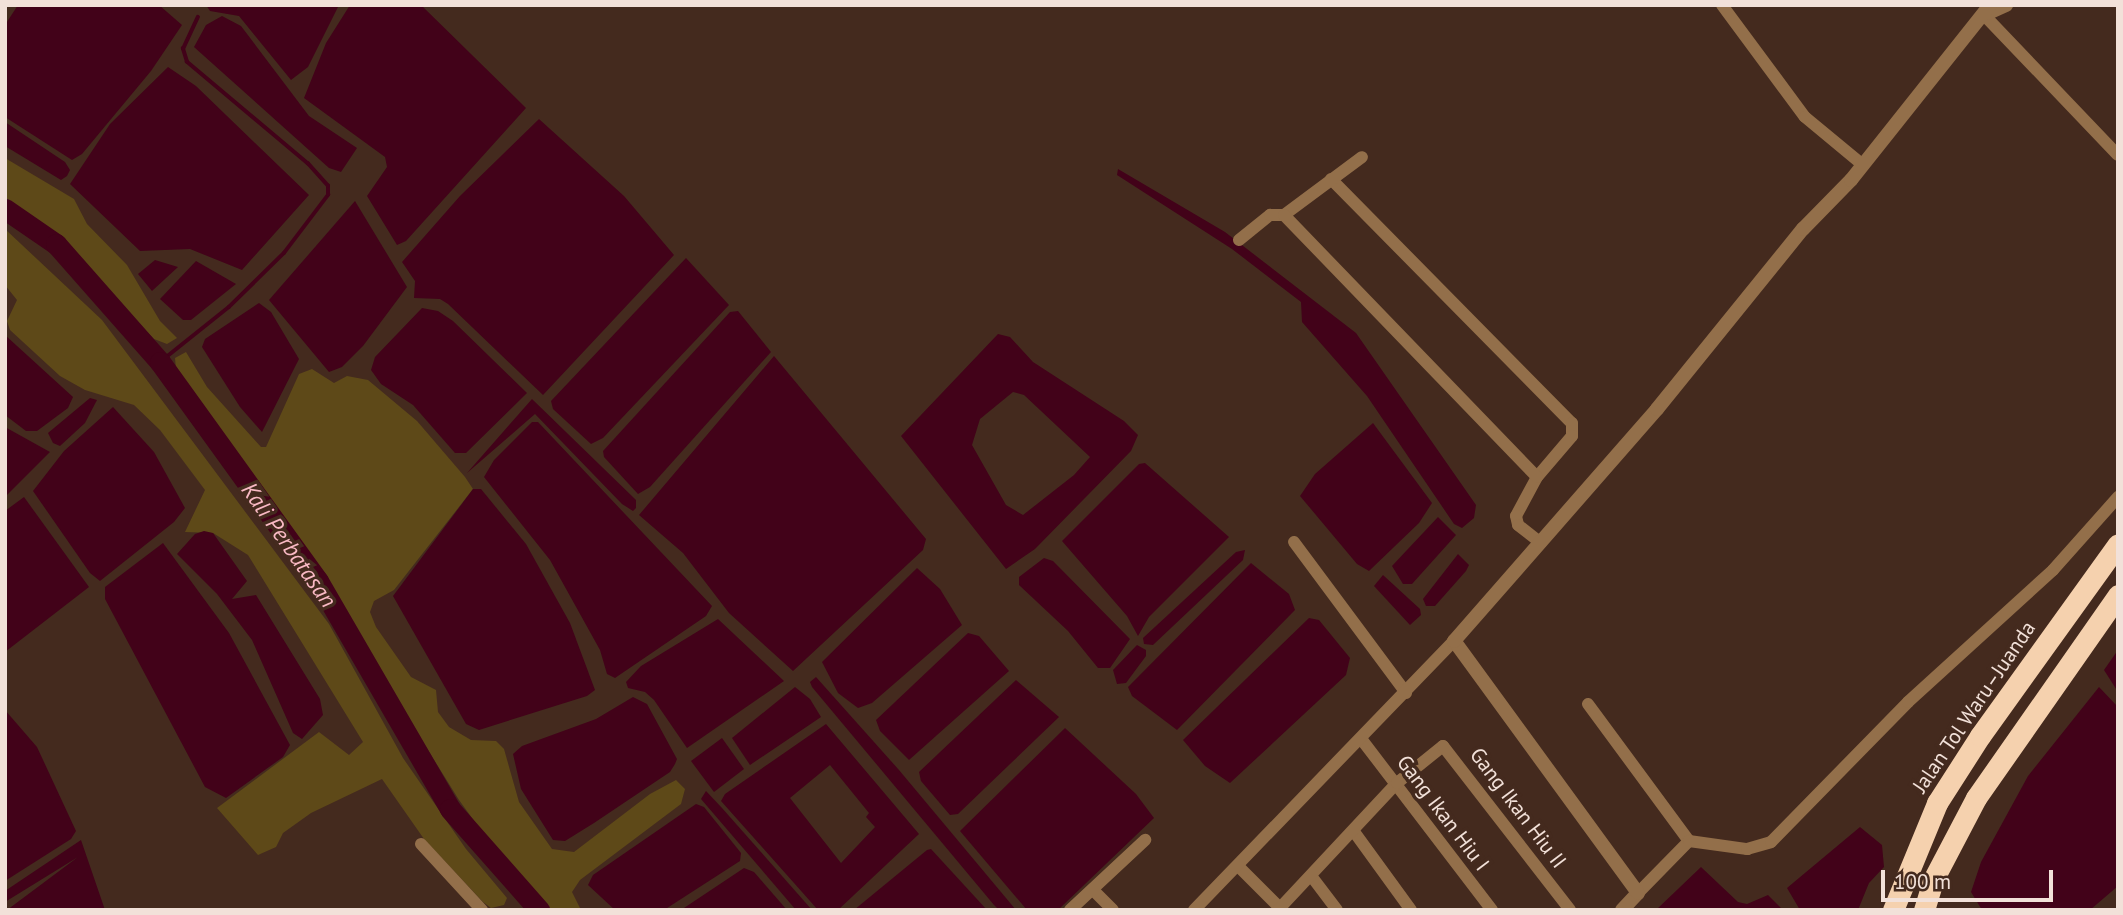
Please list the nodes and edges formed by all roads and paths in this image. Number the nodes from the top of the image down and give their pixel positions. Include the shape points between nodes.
1 (2006, 5) edge
2 (1727, 8) edge
3 (1988, 11) edge
4 (2118, 155) edge
5 (1362, 158) dead end
6 (1863, 166) junction
7 (1331, 179) junction
8 (1284, 215) junction
9 (1239, 240) dead end
10 (1537, 477) junction
11 (2118, 497) edge
12 (1294, 542) dead end
13 (1541, 543) junction
14 (2118, 544) edge
15 (2118, 595) edge
16 (1454, 642) junction
17 (1406, 693) junction
18 (1588, 705) dead end
19 (1362, 740) junction
20 (1397, 783) junction
21 (1354, 833) junction
22 (1145, 840) dead end
23 (1689, 841) junction
24 (421, 844) dead end
25 (1239, 867) junction
26 (1312, 877) junction
27 (1093, 890) junction
28 (1638, 893) junction
29 (1278, 907) edge
30 (482, 910) edge
31 (1070, 910) edge
32 (1113, 910) edge
33 (1194, 910) edge
34 (1337, 910) edge
35 (1411, 910) edge
36 (1492, 910) edge
37 (1570, 910) edge
38 (1622, 910) edge
39 (1893, 910) edge
40 (1924, 910) edge

1 - 3 street
2 - 6 street via 1805,117
3 - 4 street
3 - 6 street
5 - 7 street
6 - 13 street via 1803,229
7 - 8 street
7 - 10 street via 1572,423 1572,436
8 - 9 street via 1270,215
8 - 10 street
10 - 13 street via 1516,516 1522,529
11 - 23 street via 2053,570 1898,711 1771,842 1747,849
12 - 17 street
13 - 16 street
14 - 39 highway, Jalan Tol Waru–Juanda via 1937,803
15 - 40 highway via 1976,798 1933,880
16 - 17 street
16 - 28 street
17 - 19 street
18 - 23 street
19 - 20 street, Gang Ikan Hiu I
19 - 25 street
20 - 21 street
20 - 36 street, Gang Ikan Hiu I
20 - 37 street, Gang Ikan Hiu II via 1444,746 1450,750
21 - 26 street
21 - 35 street
22 - 27 street
23 - 28 street
24 - 30 street
25 - 29 street
25 - 33 street
26 - 29 street
26 - 34 street
27 - 31 street
27 - 32 street
28 - 38 street

